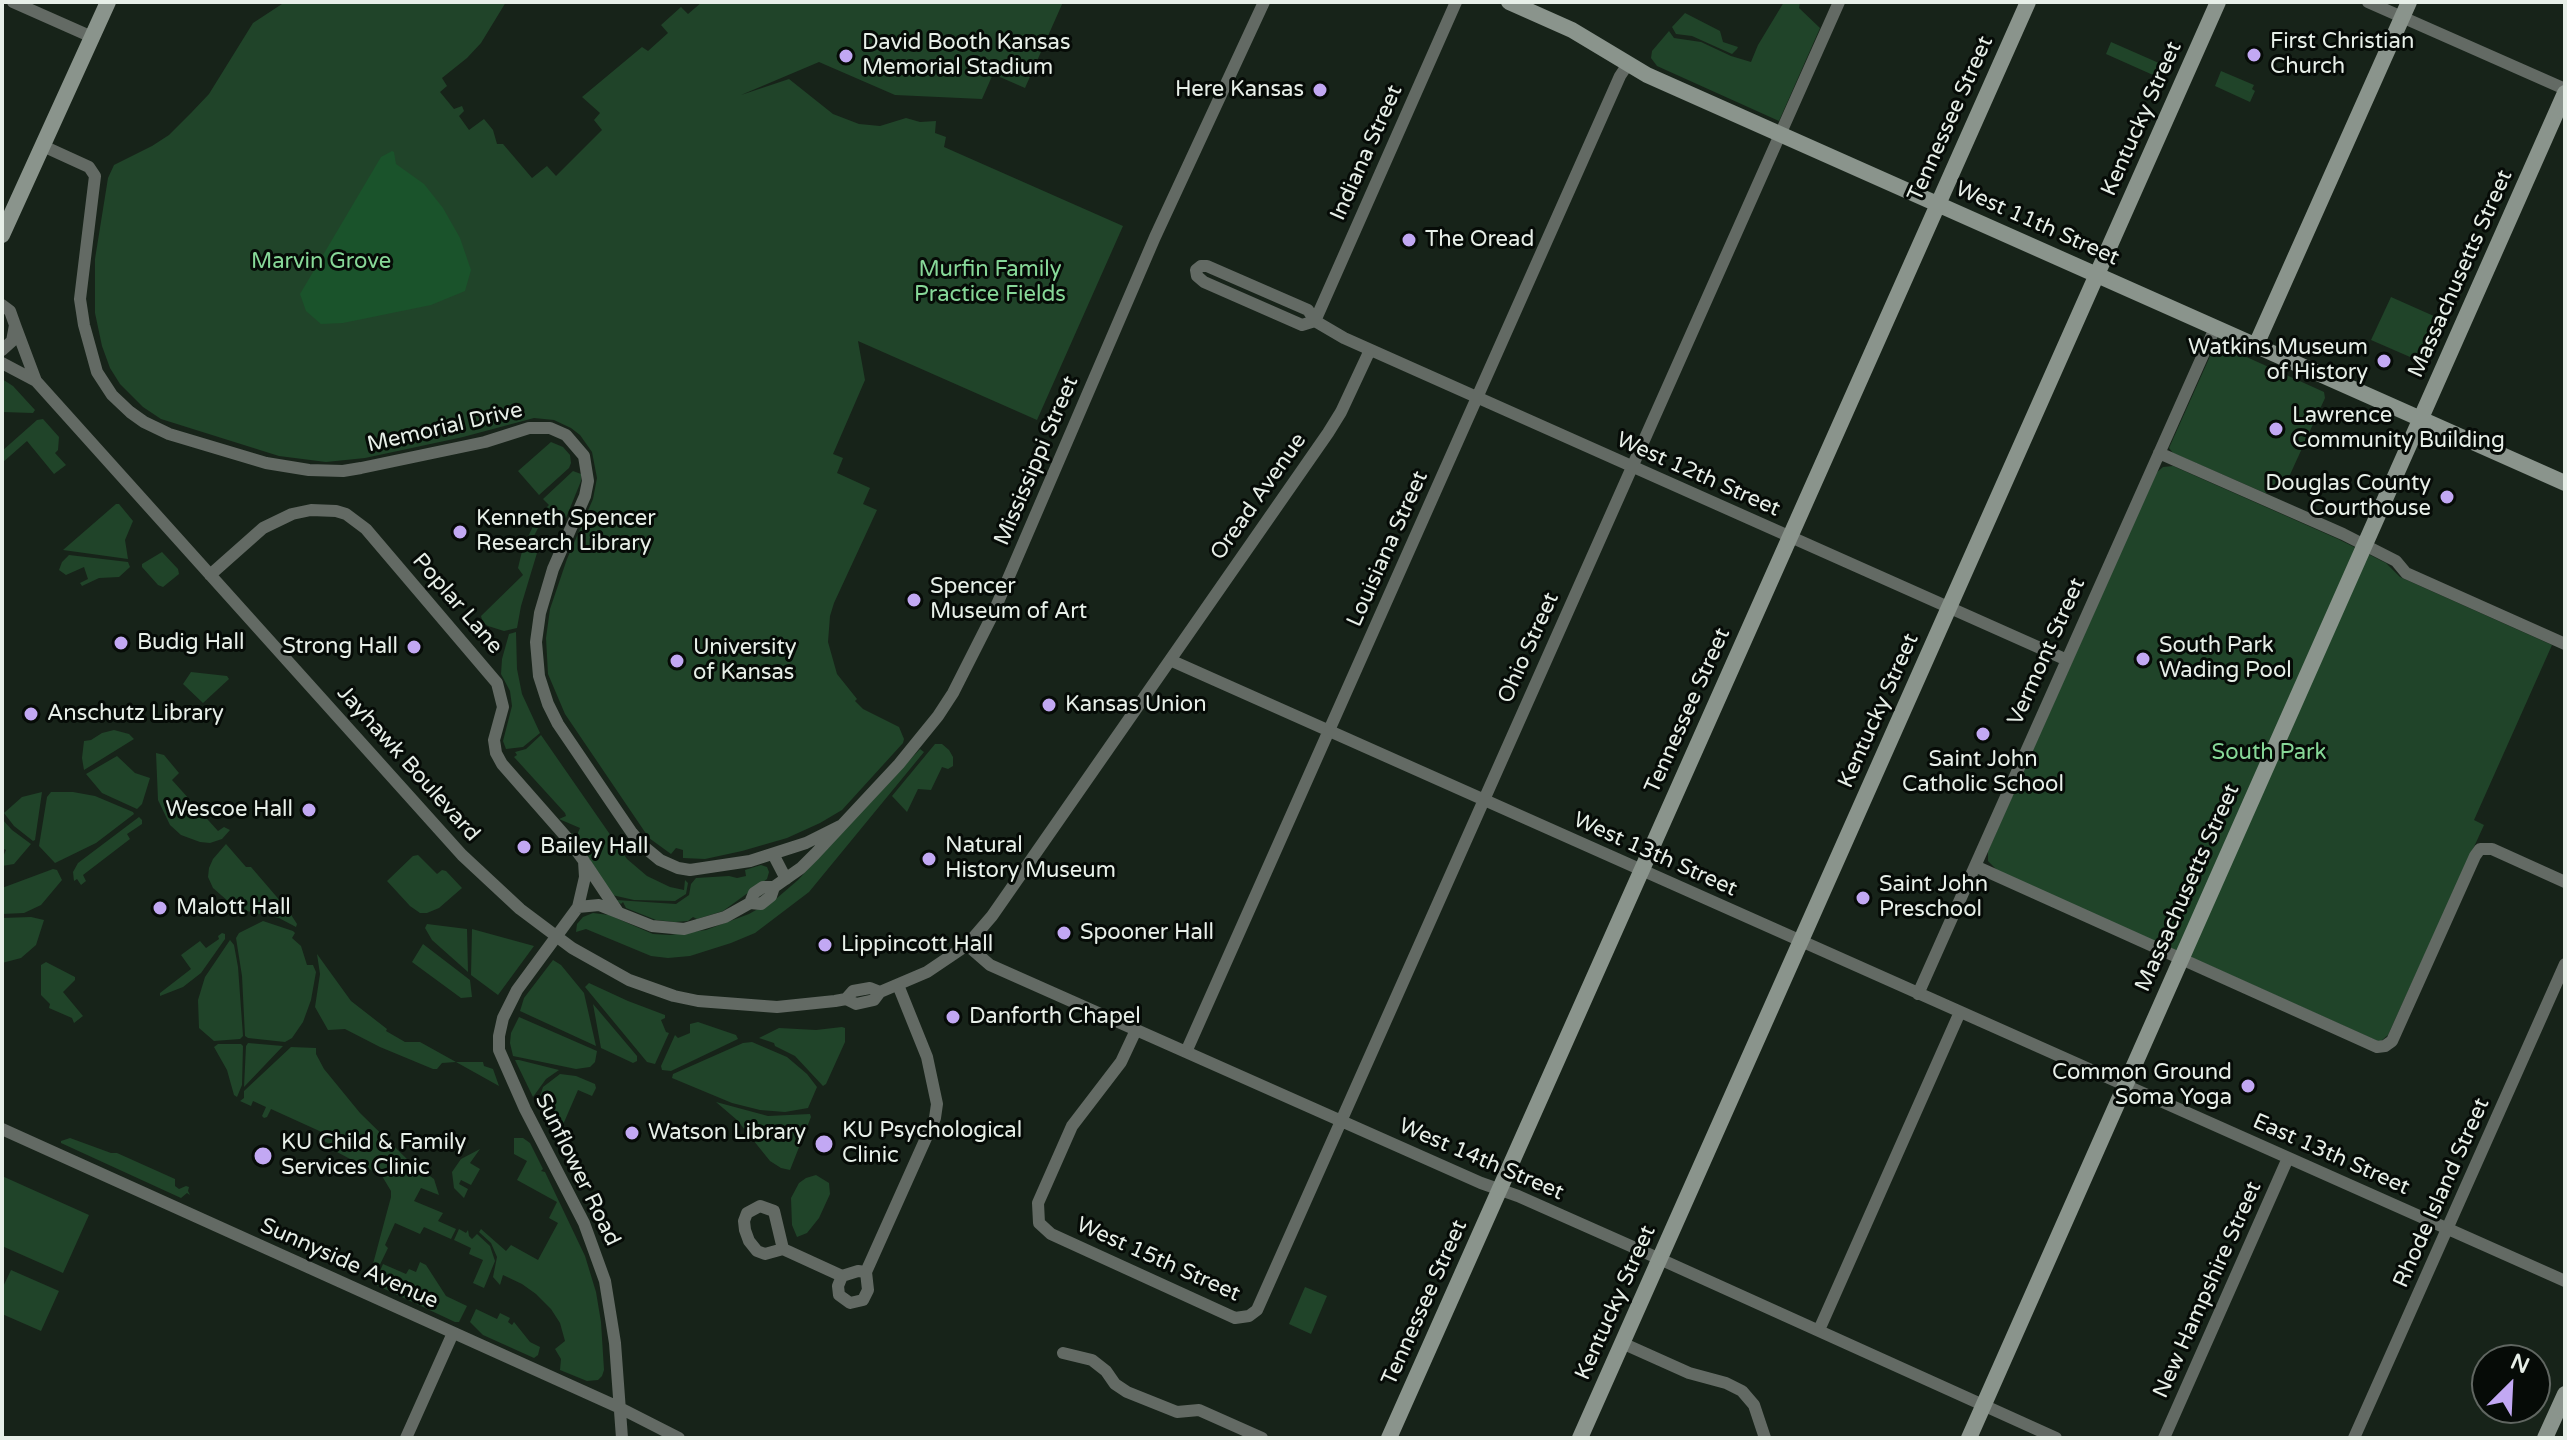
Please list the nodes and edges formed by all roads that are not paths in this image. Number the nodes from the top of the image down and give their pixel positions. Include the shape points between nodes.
1 (13, 2) edge
2 (108, 2) edge
3 (1264, 2) edge
4 (1456, 2) edge
5 (1509, 2) edge
6 (1839, 2) edge
7 (2028, 2) edge
8 (2218, 2) edge
9 (2368, 2) edge
10 (2406, 10) edge
11 (92, 37) junction
12 (1628, 64) junction
13 (2565, 91) edge
14 (1780, 134) junction
15 (43, 146) junction
16 (1937, 204) junction
17 (2, 235) edge
18 (2097, 275) junction
19 (3, 304) edge
20 (1315, 321) junction
21 (15, 325) junction
22 (2215, 328) junction
23 (2256, 345) junction
24 (2, 350) edge
25 (1370, 350) junction
26 (2, 363) edge
27 (36, 381) junction
28 (1477, 398) junction
29 (2420, 419) junction
30 (2159, 453) junction
31 (1631, 468) junction
32 (2565, 483) edge
33 (1789, 538) junction
34 (2364, 545) junction
35 (210, 575) junction
36 (1949, 608) junction
37 (2565, 644) edge
38 (1170, 660) junction
39 (2067, 660) junction
40 (1329, 732) junction
41 (1482, 800) junction
42 (840, 826) junction
43 (773, 854) junction
44 (584, 861) junction
45 (1975, 866) junction
46 (1641, 871) junction
47 (786, 879) junction
48 (2565, 882) edge
49 (578, 907) junction
50 (619, 912) junction
51 (555, 936) junction
52 (1801, 941) junction
53 (967, 945) junction
54 (2180, 959) junction
55 (2565, 964) edge
56 (898, 985) junction
57 (1918, 994) junction
58 (1960, 1012) junction
59 (1136, 1030) junction
60 (1186, 1052) junction
61 (2124, 1085) junction
62 (1340, 1121) junction
63 (2, 1129) edge
64 (2288, 1158) junction
65 (1500, 1190) junction
66 (2447, 1229) junction
67 (783, 1249) dead end
68 (1659, 1259) junction
69 (866, 1272) junction
70 (842, 1276) junction
71 (2565, 1281) edge
72 (1257, 1310) joint
73 (1819, 1330) junction
74 (453, 1333) junction
75 (1622, 1343) junction
76 (1063, 1353) dead end
77 (2565, 1394) edge
78 (1984, 1405) junction
79 (618, 1407) junction
80 (406, 1438) edge
81 (622, 1438) edge
82 (679, 1438) edge
83 (1262, 1438) edge
84 (1389, 1438) edge
85 (1580, 1438) edge
86 (1765, 1438) edge
87 (1969, 1438) edge
88 (2056, 1438) edge
89 (2164, 1438) edge
90 (2354, 1438) edge
91 (2545, 1438) edge

1 - 11 street
2 - 11 main road
3 - 42 street, Mississippi Street via 1155,237 977,648 938,716
4 - 20 street, Indiana Street
5 - 12 main road, West 11th Street via 1572,30
6 - 14 street, Ohio Street
7 - 16 main road, Tennessee Street
8 - 18 main road, Kentucky Street
9 - 10 street
10 - 13 street
10 - 23 main road
11 - 15 main road
12 - 14 main road, West 11th Street
12 - 28 street, Louisiana Street
13 - 29 main road, Massachusetts Street
14 - 16 main road, West 11th Street
14 - 31 street, Ohio Street
15 - 17 main road
15 - 43 street, Memorial Drive via 94,174 80,299 88,347 112,395 144,422 266,463 309,470 361,468 529,428 550,428 573,441 584,456 588,481 553,569 537,627 539,676 548,704 632,833 660,860 678,868 707,869
16 - 18 main road, West 11th Street
16 - 33 main road, Tennessee Street
18 - 22 main road, West 11th Street
18 - 36 main road, Kentucky Street
19 - 21 street, Jayhawk Boulevard
20 - 20 street, West 12th Street via 1308,310 1207,266 1196,270 1204,282 1302,325
20 - 25 street, West 12th Street
21 - 24 street via 12,341
21 - 27 street, Jayhawk Boulevard
22 - 23 main road, West 11th Street
22 - 30 street, Vermont Street
23 - 29 main road, West 11th Street
25 - 28 street, West 12th Street
25 - 38 street, Oread Avenue via 1331,428
26 - 27 street, Jayhawk Boulevard
27 - 35 street, Jayhawk Boulevard
28 - 31 street, West 12th Street
28 - 40 street, Louisiana Street
29 - 32 main road, West 11th Street
29 - 34 main road, Massachusetts Street
30 - 34 street
30 - 39 street, Vermont Street
31 - 33 street, West 12th Street
31 - 41 street, Ohio Street
33 - 36 street, West 12th Street
33 - 46 main road, Tennessee Street
34 - 37 street via 2396,561 2406,573
34 - 54 main road, Massachusetts Street
35 - 44 street, Poplar Lane via 263,528 292,514 336,511 366,529 494,678 503,707 494,740 498,759
35 - 51 street, Jayhawk Boulevard via 462,855
36 - 39 street, West 12th Street
36 - 52 main road, Kentucky Street
38 - 40 street, West 13th Street
38 - 53 street, Jayhawk Boulevard
39 - 45 street, Vermont Street
40 - 41 street, West 13th Street
40 - 60 street, Louisiana Street
41 - 46 street, West 13th Street
41 - 62 street, Ohio Street
42 - 43 street, Memorial Drive
42 - 47 street, Mississippi Street
43 - 47 street
44 - 49 street
44 - 50 street, Poplar Lane
45 - 54 street
45 - 57 street, Vermont Street
46 - 52 street, West 13th Street
46 - 65 main road, Tennessee Street
47 - 50 street, Mississippi Street via 761,904 750,903 684,929 652,926
48 - 54 street via 2483,847 2392,1041 2385,1046 2369,1045
49 - 50 street, Mississippi Street via 599,905
49 - 51 street
51 - 56 street, Jayhawk Boulevard via 629,980 698,1001 777,1007 846,999 853,991 880,992
51 - 79 street, Sunflower Road via 506,1008 499,1050 598,1257 610,1305
52 - 57 street, West 13th Street
52 - 68 main road, Kentucky Street
53 - 56 street, Jayhawk Boulevard
53 - 59 street, West 14th Street via 990,965
54 - 61 main road, Massachusetts Street
55 - 66 street, Rhode Island Street
56 - 69 street via 927,1057 937,1104
57 - 58 street, West 13th Street
58 - 61 street, West 13th Street
58 - 73 street
59 - 60 street, West 14th Street
59 - 72 street, West 15th Street via 1121,1062 1072,1126 1038,1203 1037,1217 1044,1229 1235,1318
60 - 62 street, West 14th Street
61 - 64 street, East 13th Street
61 - 78 main road, Massachusetts Street
62 - 65 street, West 14th Street
62 - 72 street, Ohio Street
63 - 74 street, Sunnyside Avenue
64 - 66 street, East 13th Street
64 - 89 street, New Hampshire Street
65 - 68 street, West 14th Street
65 - 84 main road, Tennessee Street
66 - 71 street, East 13th Street
66 - 90 street, Rhode Island Street
67 - 70 street
68 - 73 street, West 14th Street
68 - 75 main road, Kentucky Street
69 - 70 street
69 - 70 street via 867,1295 855,1304 839,1295
73 - 78 street, West 14th Street
74 - 79 street, Sunnyside Avenue
74 - 80 street
75 - 85 main road, Kentucky Street
75 - 86 street via 1742,1391 1754,1405
76 - 83 street via 1092,1360 1127,1392 1177,1412 1199,1410
77 - 91 main road
78 - 87 main road, Massachusetts Street
78 - 88 street, West 14th Street
79 - 81 street, Sunflower Road
79 - 82 street, Sunnyside Avenue

